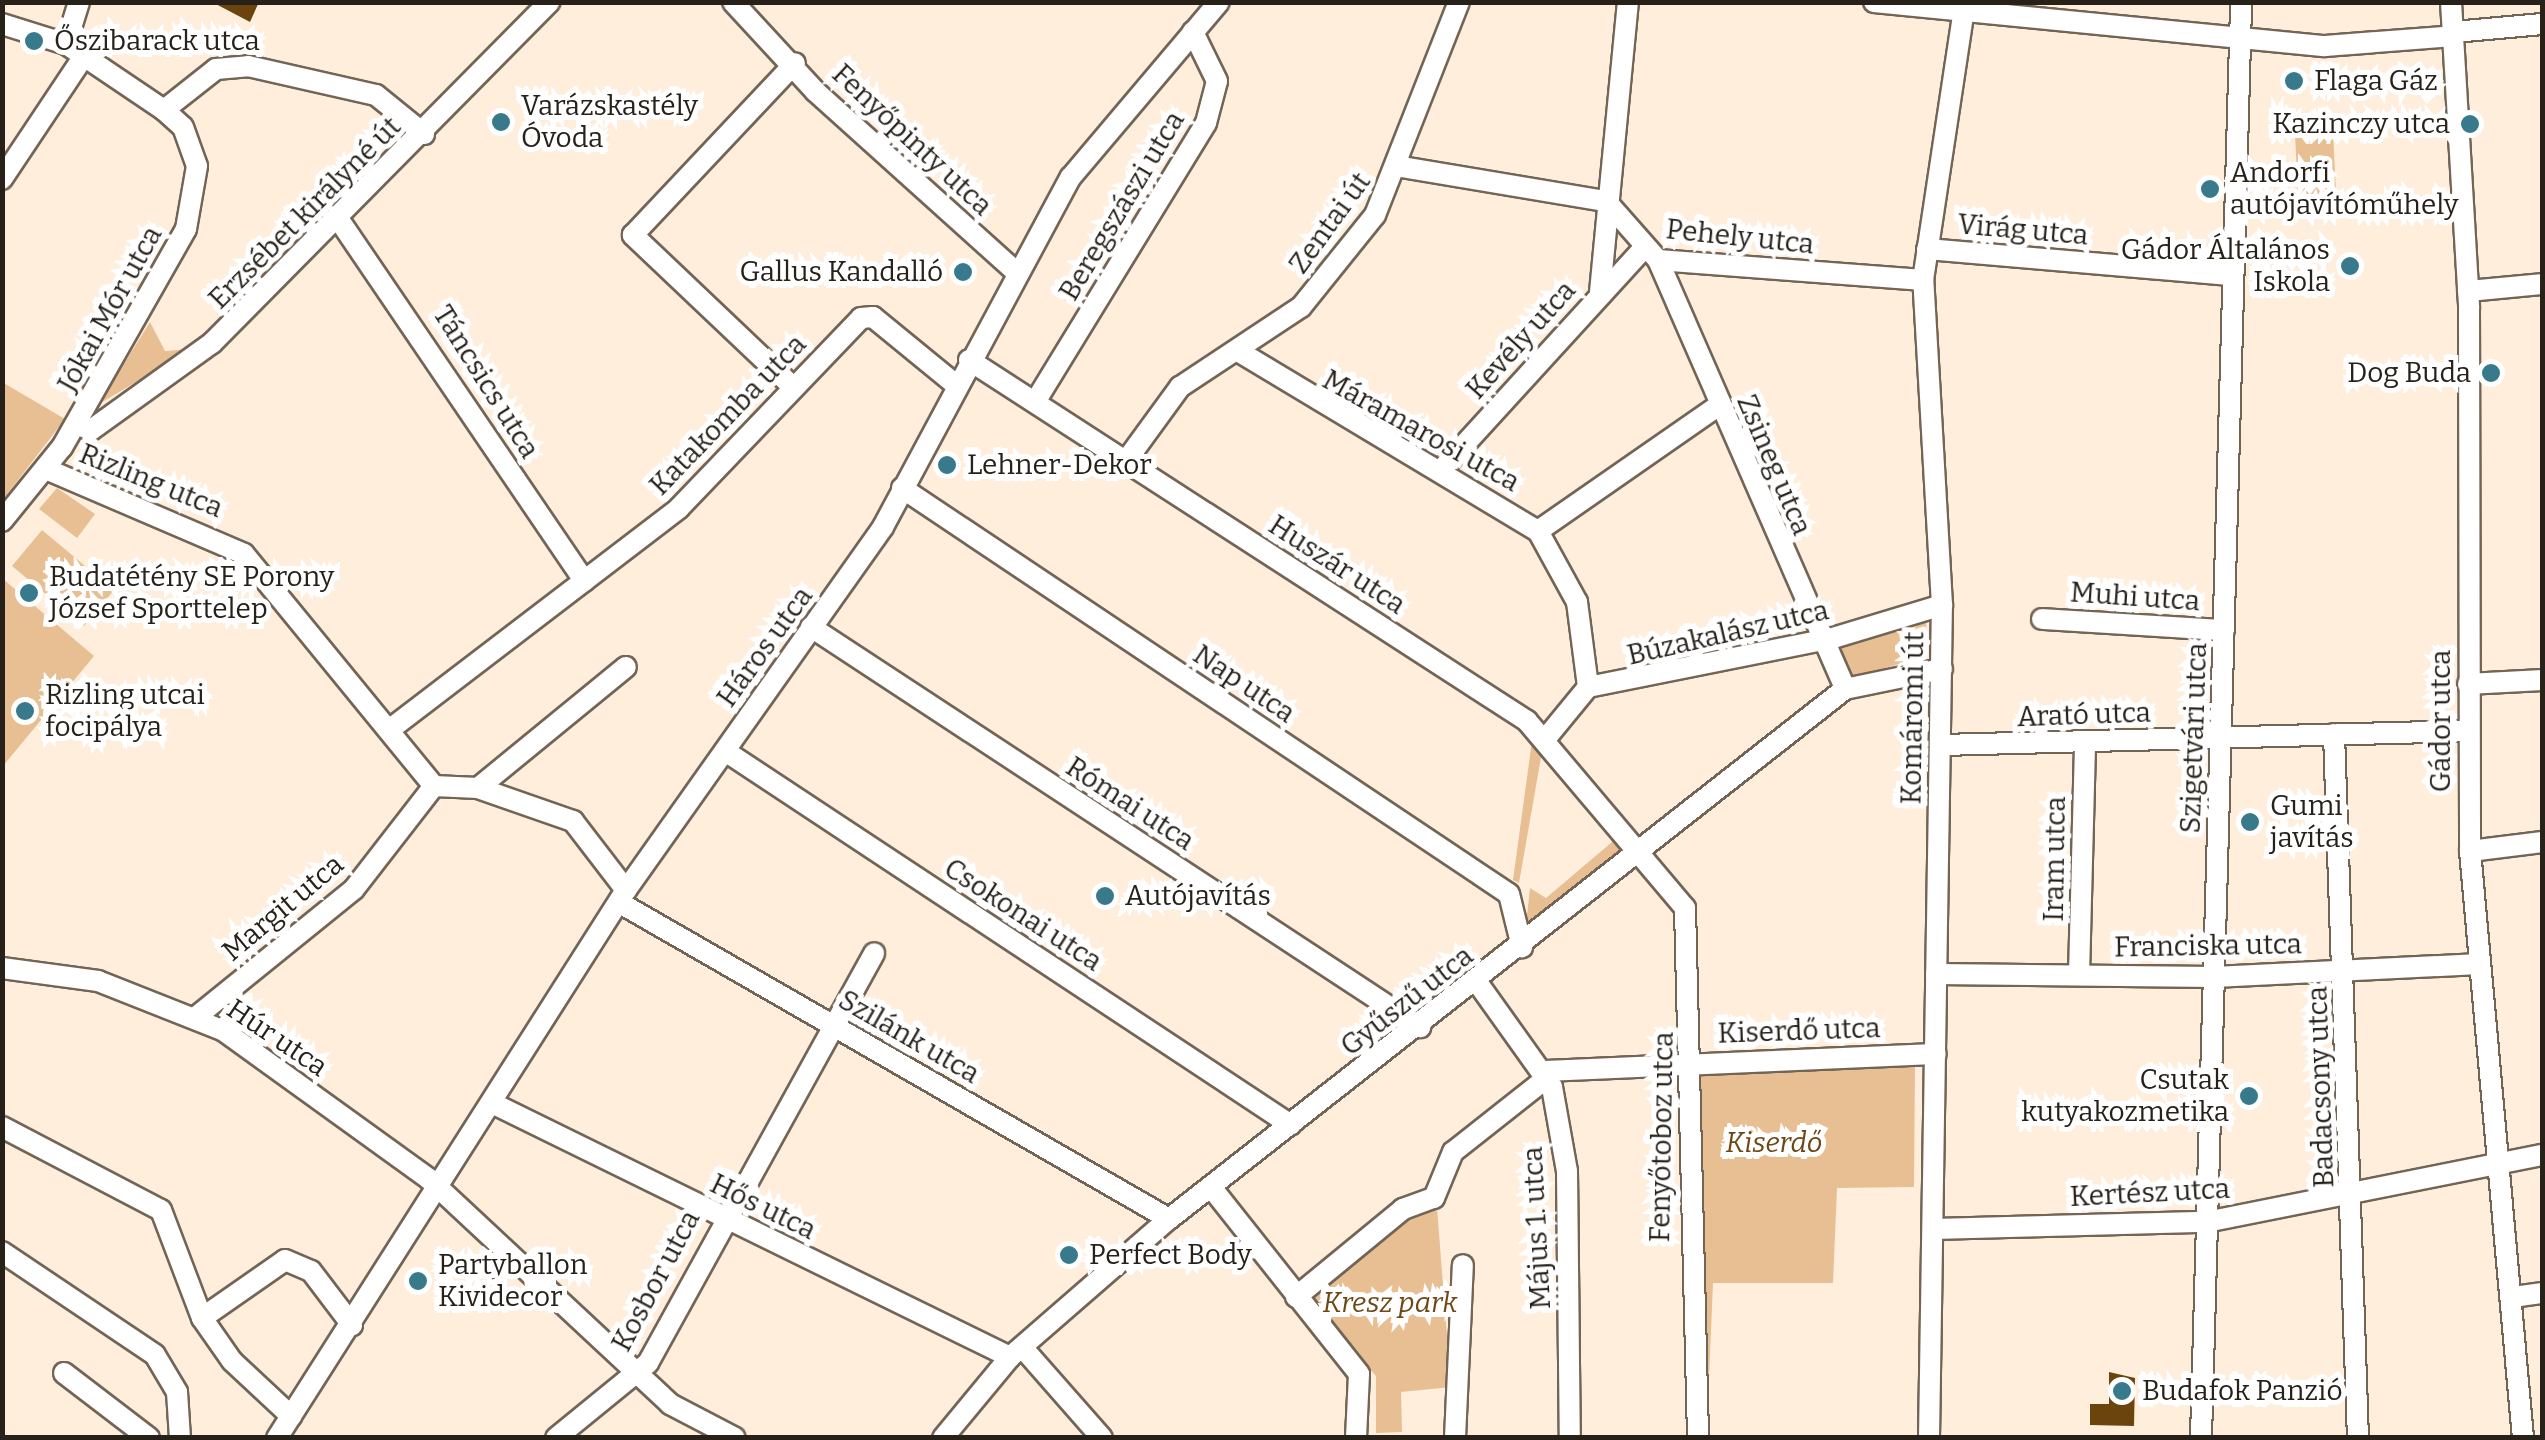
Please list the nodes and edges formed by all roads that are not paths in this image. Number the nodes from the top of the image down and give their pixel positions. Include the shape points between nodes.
1 (79, 2) edge
2 (550, 2) edge
3 (733, 2) edge
4 (1219, 2) edge
5 (1458, 2) edge
6 (1628, 2) edge
7 (1874, 2) edge
8 (2241, 2) edge
9 (2451, 2) edge
10 (1964, 7) edge
11 (2, 24) edge
12 (2542, 24) edge
13 (1193, 32) junction
14 (2454, 34) junction
15 (2238, 39) junction
16 (66, 44) junction
17 (84, 56) junction
18 (795, 63) junction
19 (164, 110) junction
20 (424, 134) junction
21 (1402, 167) junction
22 (2, 179) edge
23 (1606, 201) junction
24 (337, 217) junction
25 (1927, 249) junction
26 (1650, 255) junction
27 (1015, 272) junction
28 (2233, 275) junction
29 (1923, 280) junction
30 (2542, 284) edge
31 (2468, 291) junction
32 (1600, 292) junction
33 (1238, 351) junction
34 (969, 360) junction
35 (956, 385) junction
36 (793, 387) junction
37 (1035, 402) junction
38 (1719, 405) junction
39 (76, 424) junction
40 (1126, 462) junction
41 (1443, 468) junction
42 (46, 470) junction
43 (902, 488) junction
44 (4, 517) edge
45 (1538, 530) junction
46 (584, 581) junction
47 (1942, 605) junction
48 (2042, 618) dead end
49 (811, 626) junction
50 (2224, 630) junction
51 (1820, 638) junction
52 (626, 667) dead end
53 (1942, 668) junction
54 (2542, 680) edge
55 (2468, 684) junction
56 (1588, 687) junction
57 (1845, 689) junction
58 (393, 727) junction
59 (2468, 731) junction
60 (2334, 734) junction
61 (1547, 737) junction
62 (2223, 738) junction
63 (2085, 744) junction
64 (1941, 746) junction
65 (724, 751) junction
66 (434, 786) junction
67 (478, 788) junction
68 (2542, 842) edge
69 (2470, 850) junction
70 (1643, 853) junction
71 (623, 897) junction
72 (1522, 947) junction
73 (874, 953) dead end
74 (2480, 964) junction
75 (2, 968) edge
76 (2346, 970) junction
77 (1936, 974) junction
78 (2079, 976) junction
79 (2214, 977) junction
80 (1477, 982) junction
81 (196, 1017) junction
82 (828, 1022) junction
83 (1420, 1027) junction
84 (1936, 1054) junction
85 (1692, 1062) junction
86 (1546, 1074) junction
87 (494, 1104) junction
88 (1291, 1126) junction
89 (2, 1127) edge
90 (2542, 1155) edge
91 (2500, 1165) junction
92 (1211, 1187) junction
93 (440, 1190) junction
94 (2352, 1194) junction
95 (722, 1217) junction
96 (1169, 1219) junction
97 (2206, 1222) junction
98 (1934, 1229) junction
99 (2, 1252) edge
100 (1463, 1266) dead end
101 (2542, 1293) edge
102 (1296, 1297) junction
103 (2513, 1297) junction
104 (202, 1318) junction
105 (352, 1325) junction
106 (1016, 1352) junction
107 (64, 1373) dead end
108 (635, 1376) junction
109 (291, 1416) junction
110 (145, 1436) edge
111 (180, 1438) edge
112 (277, 1438) edge
113 (556, 1438) edge
114 (736, 1438) edge
115 (943, 1438) edge
116 (1102, 1438) edge
117 (1356, 1438) edge
118 (1455, 1438) edge
119 (1570, 1438) edge
120 (1698, 1438) edge
121 (1929, 1438) edge
122 (2201, 1438) edge
123 (2358, 1438) edge
124 (2523, 1438) edge

1 - 16 street
2 - 20 street, Erzsébet királyné út
3 - 18 street, Fenyőpinty utca
4 - 13 street, Háros utca
5 - 21 street, Zentai út
6 - 23 street
7 - 10 street
8 - 15 street, Szigetvári utca
9 - 14 street, Gádor utca
10 - 15 street
10 - 25 street, Komáromi út
11 - 16 street, Jókai Mór utca
12 - 14 street
13 - 27 street, Háros utca via 1071,177
13 - 37 street, Beregszászi utca via 1217,81 1206,123
14 - 15 street via 2325,46
14 - 31 street, Gádor utca
15 - 28 street, Szigetvári utca
16 - 17 street, Jókai Mór utca
17 - 19 street, Jókai Mór utca
17 - 22 street
18 - 27 street, Fenyőpinty utca
18 - 36 street via 633,235
19 - 20 street via 216,69 248,66 376,95
19 - 39 street, Jókai Mór utca via 193,146 193,208
20 - 24 street, Erzsébet királyné út
21 - 23 street
21 - 33 street, Zentai út via 1337,268
23 - 26 street, Pehely utca
23 - 32 street, Kevély utca
24 - 39 street, Erzsébet királyné út via 180,369 91,430
24 - 46 street, Táncsics utca
25 - 28 street, Virág utca
25 - 29 street, Komáromi út
26 - 29 street, Pehely utca
26 - 32 street, Kevély utca
26 - 38 street, Zsineg utca
27 - 34 street, Háros utca
28 - 50 street, Szigetvári utca
29 - 47 street, Komáromi út
30 - 31 street
31 - 55 street, Gádor utca
32 - 41 street, Kevély utca
33 - 40 street, Zentai út via 1180,387
33 - 41 street, Máramarosi utca via 1303,398
34 - 35 street, Háros utca
34 - 37 street, Huszár utca
35 - 36 street, Katakomba utca via 873,317
35 - 43 street, Háros utca
36 - 46 street, Katakomba utca via 679,508
37 - 40 street, Huszár utca
38 - 45 street
38 - 51 street, Zsineg utca
39 - 42 street, Jókai Mór utca
40 - 61 street, Huszár utca
41 - 45 street, Máramarosi utca
42 - 44 street, Jókai Mór utca
42 - 58 street, Rizling utca via 244,554
43 - 49 street, Háros utca
43 - 72 street, Nap utca via 1508,894
45 - 56 street, Máramarosi utca via 1577,602
46 - 58 street, Katakomba utca
47 - 51 street, Búzakalász utca
47 - 53 street, Komáromi út
48 - 50 street, Muhi utca
49 - 65 street, Háros utca
49 - 83 street, Római utca
50 - 62 street, Szigetvári utca
51 - 56 street, Búzakalász utca
51 - 57 street, Zsineg utca
52 - 67 street
53 - 57 street, Gyűszű utca
53 - 64 street, Komáromi út
54 - 55 street
55 - 59 street, Gádor utca
56 - 61 street
57 - 70 street, Gyűszű utca
58 - 66 street
59 - 60 street, Arató utca
59 - 69 street, Gádor utca
60 - 62 street, Arató utca
60 - 76 street, Badacsony utca
61 - 70 street, Huszár utca
62 - 63 street, Arató utca
62 - 79 street, Szigetvári utca
63 - 64 street, Arató utca
63 - 78 street, Iram utca
64 - 77 street, Komáromi út
65 - 71 street, Háros utca
65 - 88 street, Csokonai utca
66 - 67 street
66 - 81 street, Margit utca via 354,889
67 - 71 street via 572,821
68 - 69 street
69 - 74 street, Gádor utca
70 - 72 street, Gyűszű utca
70 - 85 street, Fenyőtoboz utca via 1690,918
71 - 82 street, Szilánk utca
71 - 87 street, Háros utca
72 - 80 street, Gyűszű utca
73 - 82 street, Kosbor utca
74 - 76 street, Franciska utca
74 - 91 street, Gádor utca
75 - 81 street, Húr utca via 98,982
76 - 79 street, Franciska utca
76 - 94 street, Badacsony utca
77 - 78 street, Franciska utca
77 - 84 street, Komáromi út
78 - 79 street, Franciska utca
79 - 97 street, Szigetvári utca
80 - 83 street, Gyűszű utca
80 - 86 street, Május 1. utca
81 - 93 street, Húr utca
82 - 95 street, Kosbor utca
82 - 96 street, Szilánk utca
83 - 88 street, Gyűszű utca
84 - 85 street, Kiserdő utca
84 - 98 street, Komáromi út
85 - 86 street, Kiserdő utca
85 - 120 street, Fenyőtoboz utca via 1686,1190
86 - 102 street via 1453,1152 1434,1198 1403,1208
86 - 119 street, Május 1. utca via 1567,1170
87 - 93 street, Háros utca
87 - 95 street, Hős utca
88 - 92 street, Gyűszű utca
89 - 104 street via 162,1210
90 - 91 street, Kertész utca
91 - 94 street, Kertész utca
91 - 103 street, Gádor utca
92 - 96 street, Gyűszű utca
92 - 102 street
93 - 105 street, Háros utca
93 - 108 street, Húr utca
94 - 97 street, Kertész utca
94 - 123 street, Badacsony utca
95 - 106 street, Hős utca
95 - 108 street, Kosbor utca
96 - 106 street, Gyűszű utca
97 - 98 street, Kertész utca
97 - 122 street, Szigetvári utca
98 - 121 street, Komáromi út
99 - 111 street via 156,1356 177,1392
100 - 118 street
101 - 103 street
102 - 117 street via 1359,1374
103 - 124 street, Gádor utca
104 - 105 street via 286,1260 311,1271
104 - 109 street
105 - 109 street, Háros utca
106 - 115 street, Gyűszű utca
106 - 116 street
107 - 110 street
108 - 113 street
108 - 114 street, Húr utca
109 - 112 street, Háros utca

